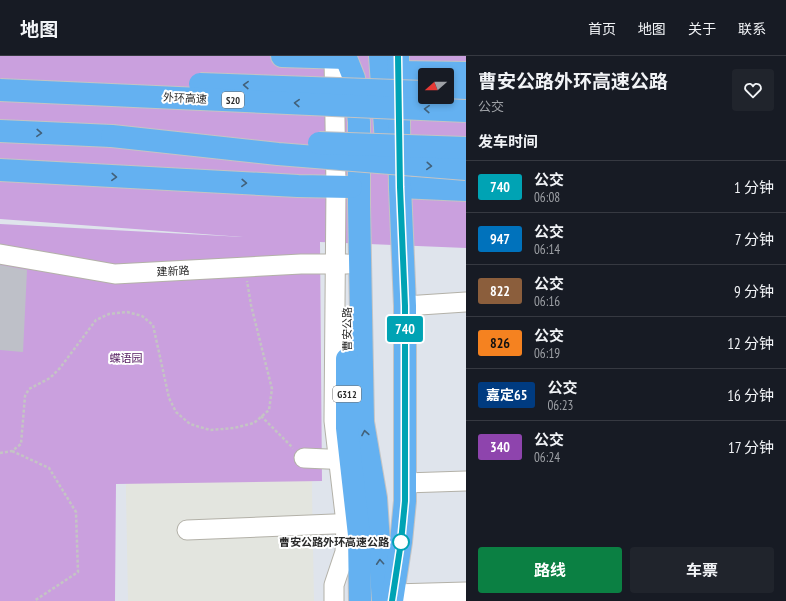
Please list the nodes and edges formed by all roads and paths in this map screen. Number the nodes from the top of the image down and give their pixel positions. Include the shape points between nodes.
1 (282, 56) edge
2 (380, 56) edge
3 (340, 57) edge
4 (398, 64) edge
5 (466, 73) edge
6 (0, 78) edge
7 (0, 90) edge
8 (418, 92) edge
9 (454, 92) edge
10 (466, 93) edge
11 (383, 109) junction
12 (466, 111) edge
13 (0, 131) edge
14 (112, 136) junction
15 (466, 148) edge
16 (466, 169) edge
17 (0, 170) edge
18 (349, 180) junction
19 (400, 187) junction
20 (466, 190) edge
21 (0, 254) edge
22 (341, 264) junction
23 (244, 267) junction
24 (466, 302) edge
25 (405, 306) junction
26 (261, 416) junction
27 (12, 451) junction
28 (0, 453) edge
29 (304, 458) joint
30 (345, 460) junction
31 (466, 482) edge
32 (405, 483) junction
33 (352, 523) junction
34 (187, 530) dead end
35 (466, 592) edge
36 (389, 599) edge
37 (34, 601) edge
38 (334, 601) edge
39 (360, 601) edge

1 - 3 highway
2 - 11 highway
3 - 18 street
3 - 18 highway via 354,78 359,122
4 - 5 highway
4 - 11 highway
4 - 19 highway
8 -> 6 highway, bridge
12 -> 7 highway, 外环高速 / S20, bridge
9 - 10 highway
11 - 18 highway
11 - 19 highway via 387,159
13 -> 14 highway
14 - 15 highway, bridge
14 -> 16 highway, bridge via 278,154
17 -> 18 highway via 298,186
18 - 22 highway, 曹安公路 / G312
36 -> 18 highway via 363,422
19 - 20 highway
19 - 25 highway
21 - 23 street, 建新路 via 115,274
22 - 23 street, 建新路
22 - 30 highway, 曹安公路 / G312 via 347,428
23 - 26 path via 272,389 269,410
24 - 25 street
25 - 32 highway
26 - 27 path via 254,423 234,428 210,430 190,424 176,412 169,398 153,325 142,316 126,312 109,314 96,320 50,378 29,389 25,396 21,444
26 - 29 path
27 - 28 path
27 - 37 path via 50,468 76,512 78,572
29 - 30 street
30 - 33 highway, 曹安公路 / G312
31 - 32 street
32 - 36 highway via 401,542
33 - 34 street
33 - 38 street via 334,585
33 - 39 highway, 曹安公路 / G312
35 - 36 street

